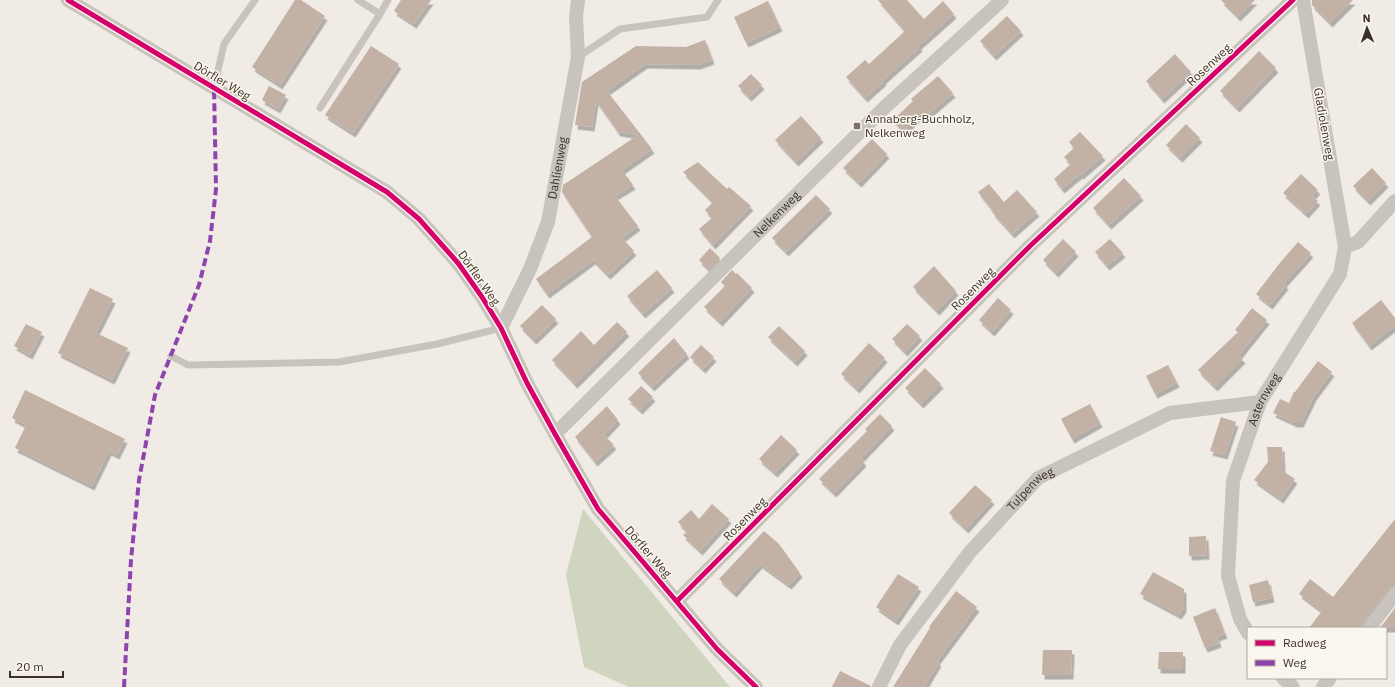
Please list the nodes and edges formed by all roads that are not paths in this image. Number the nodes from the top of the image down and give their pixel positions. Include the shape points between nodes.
1 (68, 0) edge
2 (255, 0) edge
3 (358, 0) edge
4 (388, 0) edge
5 (578, 0) edge
6 (718, 0) edge
7 (1002, 0) edge
8 (1293, 0) edge
9 (1303, 0) edge
10 (380, 14) junction
11 (578, 57) junction
12 (214, 88) junction
13 (320, 108) dead end
14 (1395, 201) edge
15 (1345, 247) junction
16 (501, 328) junction
17 (171, 356) dead end
18 (1260, 402) junction
19 (555, 434) junction
20 (1395, 594) edge
21 (677, 601) junction
22 (1370, 627) edge
23 (1247, 631) edge
24 (1284, 679) edge
25 (1329, 679) edge
26 (756, 687) edge
27 (879, 687) edge
28 (1293, 687) edge
29 (1323, 687) edge

1 - 12 street, Dörfler Weg
2 - 12 lane via 224,44
3 - 10 lane
4 - 10 lane
5 - 11 street, Dahlienweg
6 - 11 lane via 707,17 620,29
7 - 19 street, Nelkenweg via 884,108
8 - 21 street, Rosenweg via 1030,246
9 - 15 street, Gladiolenweg
10 - 13 lane
11 - 16 street, Dahlienweg via 548,222 530,269
12 - 16 street, Dörfler Weg via 388,192 419,219 458,263
14 - 15 street via 1358,242
15 - 18 street, Asternweg via 1340,274
16 - 17 lane via 437,344 339,362 188,365
16 - 19 street, Dörfler Weg
18 - 23 street, Asternweg via 1233,482 1228,576 1240,619
18 - 27 street, Tulpenweg via 1170,413 1038,478 970,552 900,645
19 - 21 street, Dörfler Weg via 598,509
20 - 22 street
21 - 26 street, Dörfler Weg via 717,650
24 - 28 street
25 - 29 street

